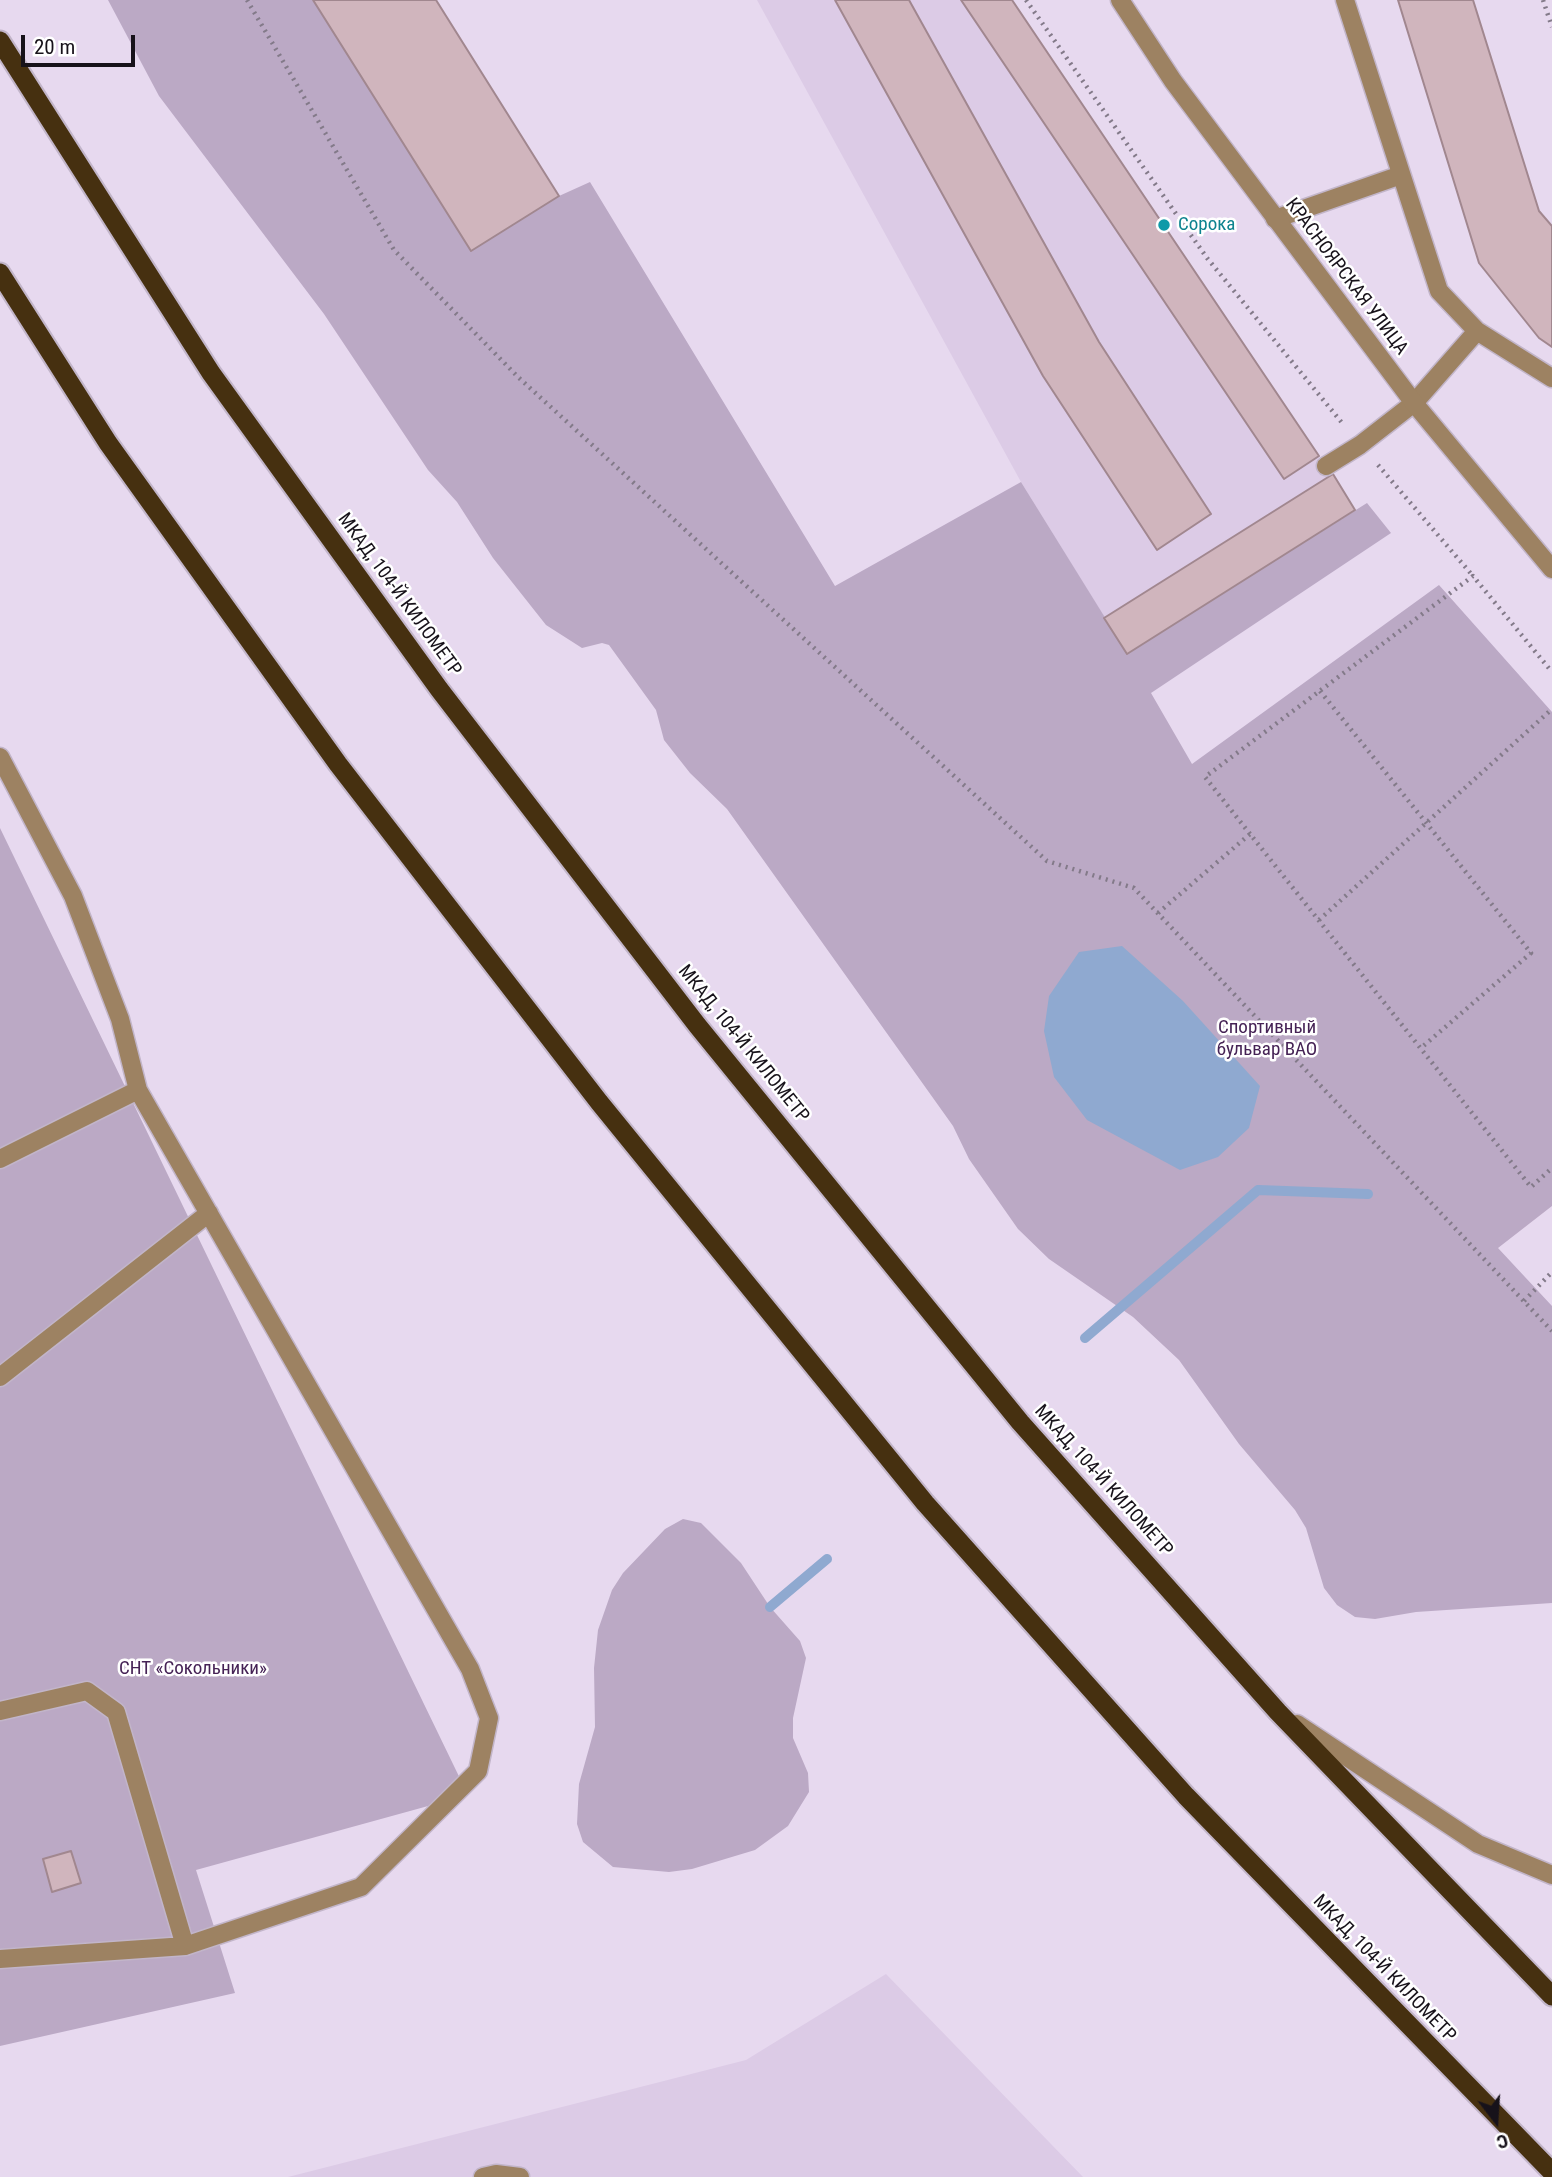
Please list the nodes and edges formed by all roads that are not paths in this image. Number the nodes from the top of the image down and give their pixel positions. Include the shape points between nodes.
1 (1120, 0) edge
2 (1345, 0) edge
3 (0, 41) edge
4 (1401, 175) junction
5 (1275, 219) junction
6 (0, 273) edge
7 (1477, 331) junction
8 (1552, 378) edge
9 (1414, 403) junction
10 (1326, 466) dead end
11 (1552, 569) edge
12 (0, 757) edge
13 (138, 1090) junction
14 (0, 1159) edge
15 (209, 1213) junction
16 (0, 1377) edge
17 (0, 1711) edge
18 (1278, 1712) junction
19 (1552, 1875) edge
20 (185, 1945) junction
21 (0, 1959) edge
22 (1552, 1996) edge
23 (1550, 2171) edge
24 (483, 2177) edge
25 (520, 2177) edge

1 - 5 street, КРАСНОЯРСКАЯ УЛИЦА via 1173,81
2 - 4 street
3 - 18 highway, МКАД, 104-Й КИЛОМЕТР via 211,373 447,700 697,1025 1020,1422
4 - 5 street
4 - 7 street via 1439,291
5 - 9 street, КРАСНОЯРСКАЯ УЛИЦА
6 - 23 highway, МКАД, 104-Й КИЛОМЕТР via 108,443 338,764 599,1102 925,1503 1186,1796
7 - 8 street
7 - 9 street
9 - 10 street
9 - 11 street, КРАСНОЯРСКАЯ УЛИЦА
12 - 13 street via 73,896 120,1019
13 - 14 street
13 - 15 street
15 - 16 street
15 - 20 street via 470,1669 489,1717 478,1771 361,1887
17 - 20 street via 87,1691 116,1713
18 - 19 street via 1478,1844
18 - 22 highway, МКАД, 104-Й КИЛОМЕТР
20 - 21 street
24 - 25 street

